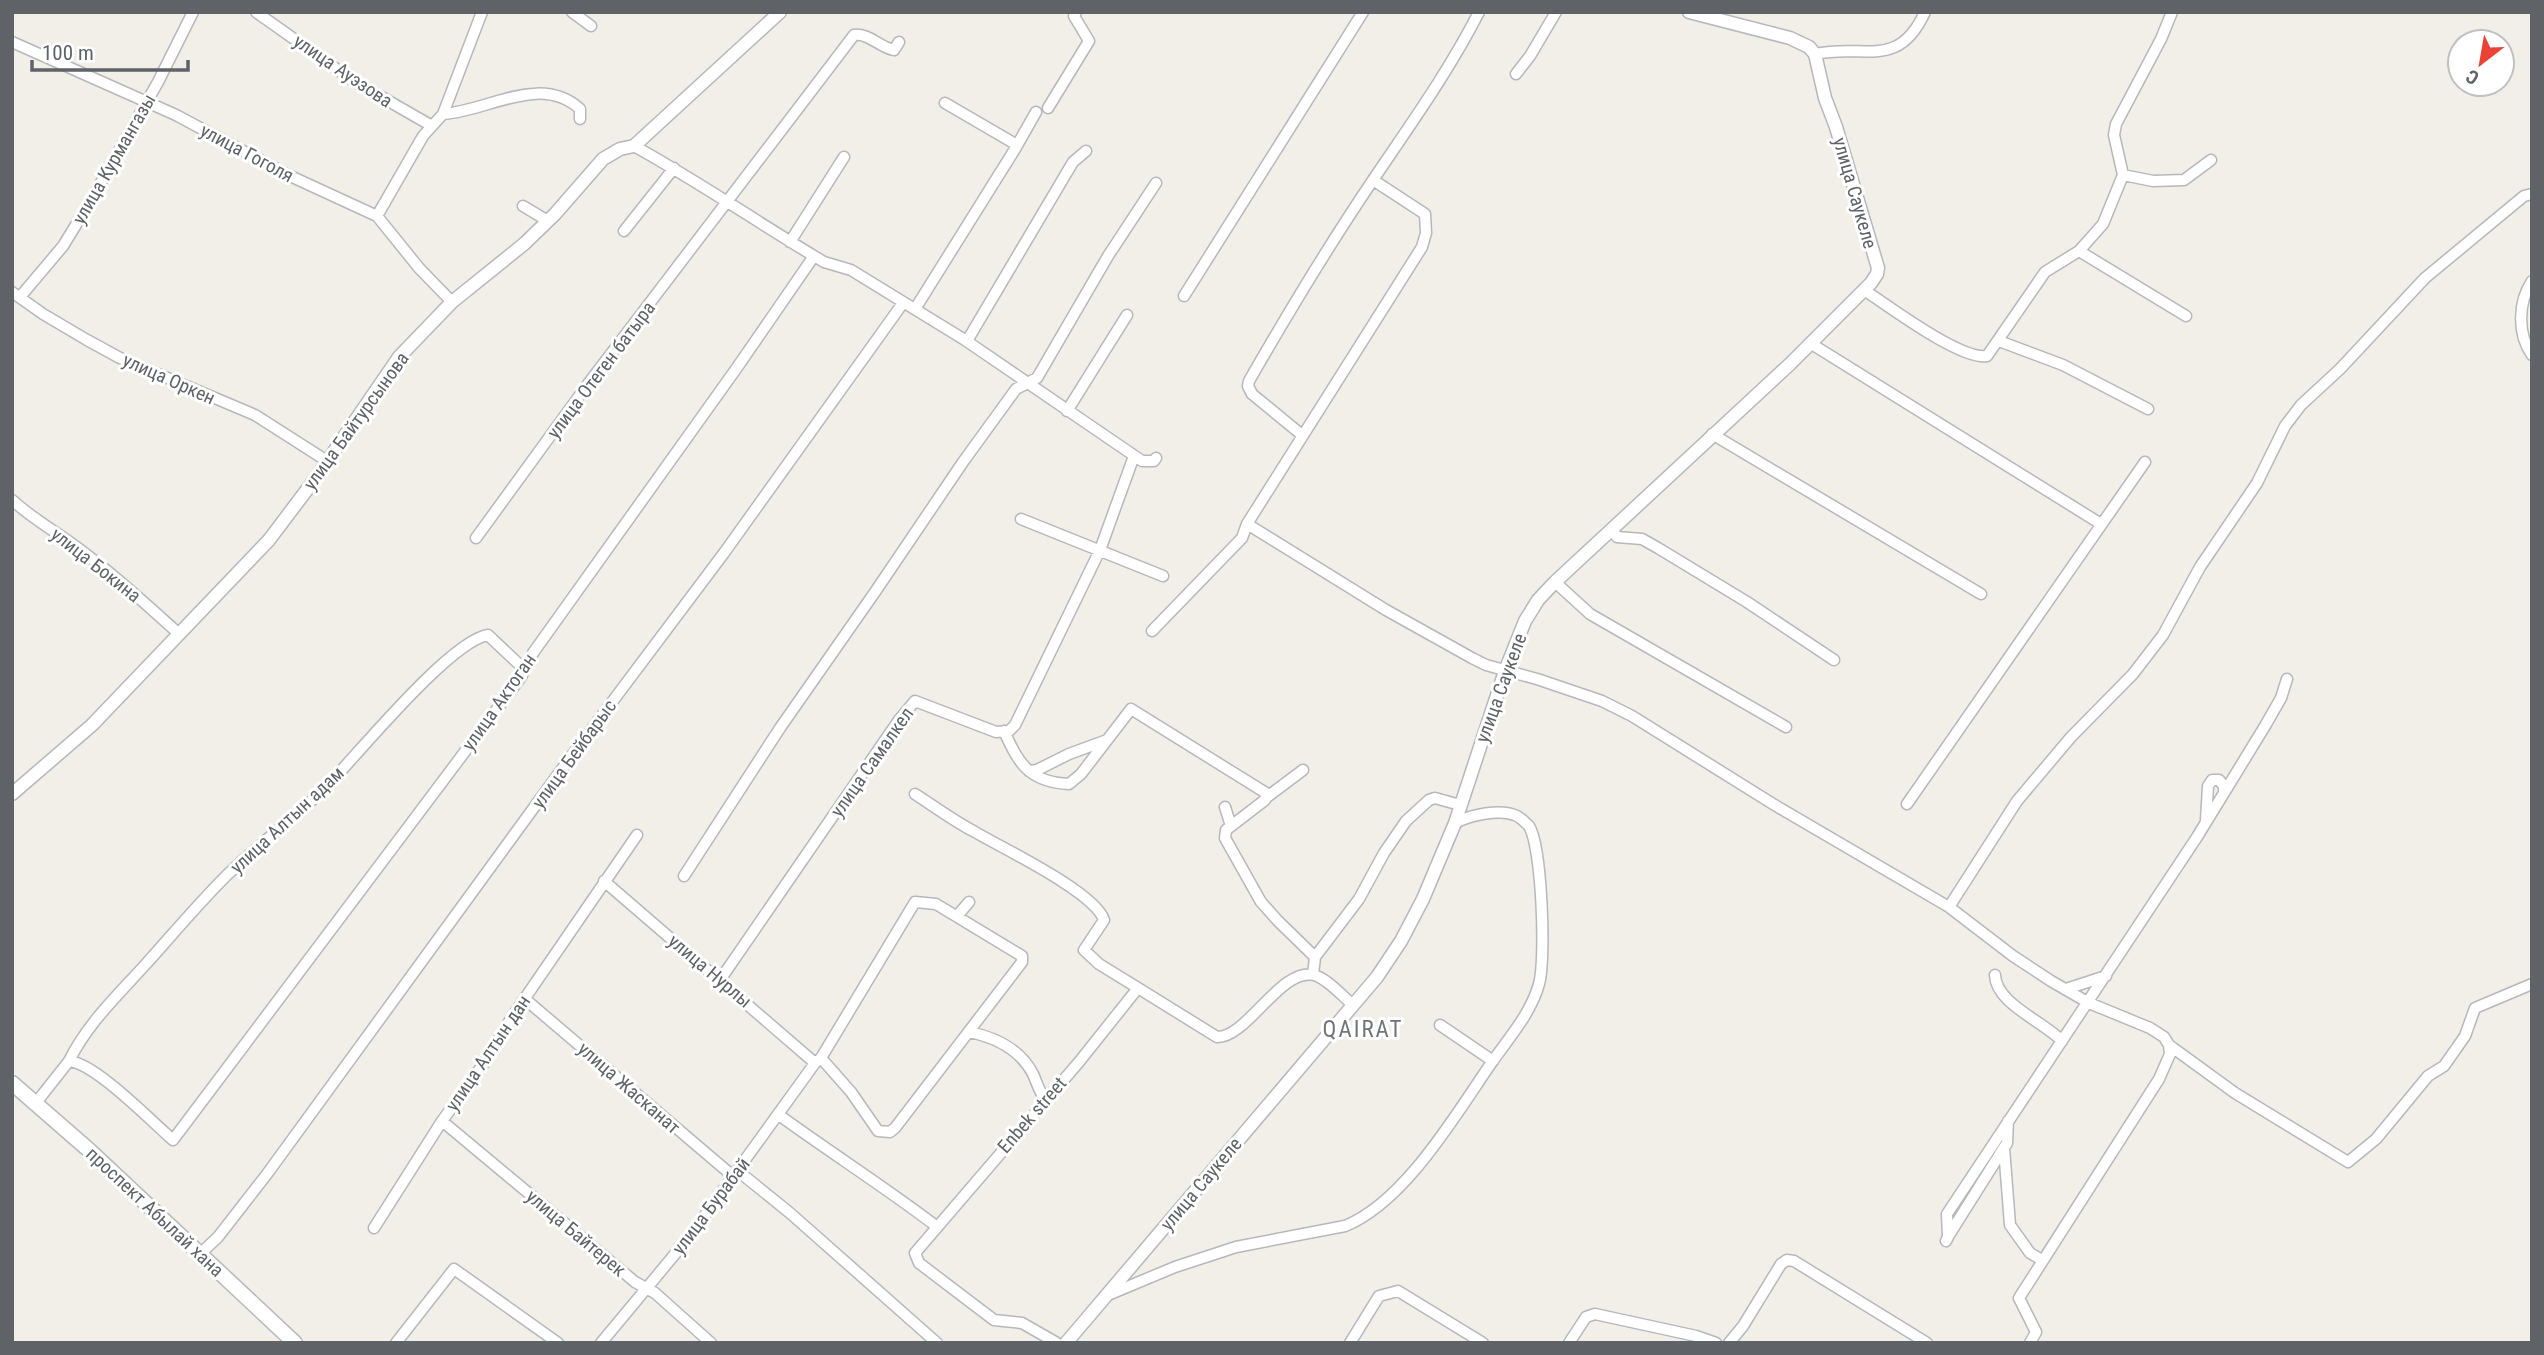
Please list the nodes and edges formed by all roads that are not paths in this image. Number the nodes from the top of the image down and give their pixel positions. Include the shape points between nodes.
1 (193, 12) edge
2 (256, 12) edge
3 (482, 12) edge
4 (572, 12) edge
5 (780, 12) edge
6 (1363, 12) edge
7 (1479, 12) edge
8 (1556, 12) edge
9 (1689, 12) edge
10 (1926, 12) edge
11 (2172, 12) edge
12 (1073, 13) edge
13 (591, 26) dead end
14 (12, 42) edge
15 (900, 42) dead end
16 (1815, 54) junction
17 (1516, 74) dead end
18 (146, 102) junction
19 (945, 103) dead end
20 (1048, 108) dead end
21 (1036, 112) dead end
22 (443, 114) junction
23 (580, 119) dead end
24 (432, 126) junction
25 (1017, 145) junction
26 (634, 146) junction
27 (1086, 151) dead end
28 (844, 158) dead end
29 (2211, 160) dead end
30 (674, 168) junction
31 (2123, 175) junction
32 (1373, 180) junction
33 (1156, 183) dead end
34 (2532, 194) edge
35 (727, 203) junction
36 (523, 206) dead end
37 (377, 216) junction
38 (548, 221) junction
39 (624, 231) dead end
40 (790, 242) junction
41 (2079, 251) junction
42 (814, 256) junction
43 (2532, 281) edge
44 (1864, 290) junction
45 (15, 294) edge
46 (1184, 296) dead end
47 (452, 302) junction
48 (903, 303) junction
49 (915, 309) junction
50 (1127, 315) dead end
51 (2186, 316) dead end
52 (967, 341) junction
53 (1999, 341) junction
54 (1810, 343) junction
55 (2532, 355) edge
56 (1028, 383) junction
57 (2148, 409) dead end
58 (1067, 411) junction
59 (1302, 435) junction
60 (1712, 435) junction
61 (1135, 456) junction
62 (1156, 458) dead end
63 (327, 461) junction
64 (2145, 462) dead end
65 (12, 500) edge
66 (1021, 519) dead end
67 (1247, 524) junction
68 (2101, 524) junction
69 (1612, 530) junction
70 (476, 538) dead end
71 (1100, 550) junction
72 (1163, 576) dead end
73 (1555, 582) junction
74 (1980, 594) dead end
75 (1152, 631) dead end
76 (178, 633) junction
77 (1834, 660) dead end
78 (524, 669) junction
79 (1505, 671) junction
80 (2287, 679) dead end
81 (1786, 727) dead end
82 (1004, 731) junction
83 (1107, 740) junction
84 (1303, 770) dead end
85 (1028, 771) junction
86 (14, 792) edge
87 (2224, 793) junction
88 (915, 794) dead end
89 (1267, 797) junction
90 (1907, 804) dead end
91 (1460, 805) junction
92 (1225, 807) dead end
93 (1455, 822) junction
94 (2206, 823) junction
95 (1231, 826) junction
96 (637, 835) dead end
97 (684, 876) dead end
98 (604, 881) junction
99 (969, 902) dead end
100 (1949, 907) junction
101 (957, 916) junction
102 (1315, 957) junction
103 (1313, 975) junction
104 (1995, 975) dead end
105 (2106, 976) junction
106 (720, 980) junction
107 (2532, 984) edge
108 (1138, 988) junction
109 (2066, 989) junction
110 (525, 999) junction
111 (2089, 1003) junction
112 (1353, 1005) junction
113 (1440, 1025) dead end
114 (969, 1032) junction
115 (2062, 1041) junction
116 (2169, 1045) junction
117 (69, 1061) junction
118 (818, 1061) junction
119 (1493, 1061) junction
120 (12, 1083) edge
121 (1045, 1099) junction
122 (35, 1104) junction
123 (779, 1115) junction
124 (2008, 1120) junction
125 (442, 1121) junction
126 (2004, 1148) junction
127 (736, 1174) junction
128 (936, 1226) junction
129 (374, 1228) dead end
130 (200, 1254) junction
131 (2042, 1260) junction
132 (648, 1288) junction
133 (1108, 1295) junction
134 (1714, 1342) edge
135 (295, 1343) edge
136 (396, 1343) edge
137 (558, 1343) edge
138 (601, 1343) edge
139 (711, 1343) edge
140 (937, 1343) edge
141 (1057, 1343) edge
142 (1066, 1343) edge
143 (1350, 1343) edge
144 (1483, 1343) edge
145 (1569, 1343) edge
146 (1729, 1343) edge
147 (1927, 1343) edge
148 (2030, 1343) edge

1 - 18 street, улица Курмангазы
2 - 24 street, улица Ауэзова via 352,80
3 - 22 street
4 - 13 street
5 - 26 street, улица Байтурсынова
6 - 46 street
7 - 32 street
8 - 17 street
9 - 16 street via 1790,38
10 - 16 street via 1911,36 1892,50
11 - 31 street via 2116,124
12 - 20 street via 1089,41
14 - 18 street, улица Гоголя
15 - 35 street, улица Отеген батыра via 894,50 855,35
16 - 44 street, улица Саукеле via 1878,268
18 - 37 street, улица Гоголя via 288,176
18 - 45 street, улица Курмангазы via 63,246
19 - 25 street
21 - 25 street
22 - 23 street via 537,92 572,102 580,109
22 - 24 street
24 - 37 street
25 - 49 street
26 - 30 street
26 - 38 street, улица Байтурсынова via 603,159
27 - 52 street via 1073,162
28 - 40 street
29 - 31 street via 2184,180 2153,181
30 - 35 street
30 - 39 street
31 - 41 street via 2103,224
32 - 59 street via 1285,318 1248,386
32 - 59 street via 1425,214 1426,233 1422,247
33 - 56 street via 1037,377
34 - 100 street via 2425,278 2301,405 2163,635 2017,801
35 - 40 street
35 - 70 street, улица Отеген батыра
36 - 38 street
37 - 47 street, улица Гоголя
38 - 47 street, улица Байтурсынова
40 - 42 street
41 - 51 street
41 - 53 street via 2045,272
42 - 48 street via 851,270
42 - 78 street, улица Актоган
43 - 55 street via 2521,306 2525,346
44 - 53 street via 1929,333 1978,357 1987,356
44 - 54 street, улица Саукеле
45 - 63 street, улица Оркен via 120,358 255,415
47 - 63 street, улица Байтурсынова via 399,357
48 - 49 street
48 - 130 street, улица Бейбарыс via 243,1205
49 - 52 street
50 - 58 street
52 - 56 street
53 - 57 street via 2063,365
54 - 60 street, улица Саукеле
54 - 68 street
56 - 58 street
56 - 97 street via 1008,398 963,462
58 - 61 street
59 - 67 street
60 - 69 street, улица Саукеле
60 - 74 street
61 - 62 street via 1148,462
61 - 71 street
63 - 76 street, улица Байтурсынова via 269,540
64 - 68 street
65 - 76 street, улица Бокина via 114,576
66 - 71 street
67 - 75 street via 1242,538
67 - 79 street via 1386,610
68 - 90 street
69 - 73 street, улица Саукеле
69 - 77 street via 1617,537 1642,539 1658,548
71 - 72 street
71 - 82 street via 1015,725
73 - 79 street, улица Саукеле via 1525,621
73 - 81 street via 1590,614
76 - 86 street, улица Байтурсынова via 92,725
78 - 117 street, улица Алтын адам via 488,635 444,662 325,788 204,900 117,993
78 - 117 street, улица Актоган via 173,1140 94,1072
79 - 91 street, улица Саукеле
79 - 100 street via 1602,701 1632,716
80 - 87 street via 2281,698
82 - 85 street
82 - 106 street, улица Самалкел via 915,701
83 - 85 street
83 - 85 street via 1069,784 1054,783
83 - 89 street via 1131,709
84 - 89 street
87 - 94 street
87 - 94 street via 2219,780 2212,780
88 - 108 street via 1068,885 1093,905 1104,920 1084,950
89 - 95 street
91 - 93 street, улица Саукеле
91 - 102 street via 1435,798 1406,821 1359,899
92 - 95 street
93 - 112 street, улица Саукеле via 1401,941
93 - 119 street via 1507,813 1519,816 1534,841 1542,932 1539,984 1526,1013
94 - 105 street
95 - 102 street via 1226,838 1261,902
96 - 98 street, улица Алтын дан
98 - 106 street, улица Нурлы
98 - 110 street, улица Алтын дан
99 - 101 street
100 - 109 street
101 - 114 street via 1023,959
101 - 118 street, улица Бурабай via 936,904 915,902
102 - 103 street
103 - 108 street via 1278,990 1225,1037 1217,1037
103 - 112 street
104 - 115 street via 2006,999
105 - 109 street
105 - 111 street
106 - 118 street, улица Нурлы
107 - 116 street via 2475,1008 2465,1036 2444,1066 2428,1076 2376,1139 2348,1162 2235,1093
108 - 121 street, Enbek street
109 - 111 street
110 - 125 street, улица Алтын дан
110 - 127 street, улица Жасканат
111 - 115 street
111 - 116 street via 2150,1028
112 - 133 street, улица Саукеле
113 - 119 street
114 - 118 street, улица Нурлы via 890,1132 878,1131 851,1092
114 - 121 street via 1017,1052
115 - 124 street
116 - 131 street via 2159,1079
117 - 122 street
118 - 123 street, улица Бурабай
119 - 133 street via 1409,1175 1359,1220 1236,1247
120 - 122 main road, проспект Абылай хана
121 - 128 street, Enbek street
122 - 130 main road, проспект Абылай хана
123 - 127 street, улица Бурабай
123 - 128 street
124 - 126 street
124 - 126 street via 1947,1214 1947,1239
125 - 129 street, улица Алтын дан
125 - 132 street, улица Байтерек via 635,1282
126 - 131 street via 2010,1226 2030,1253
127 - 132 street, улица Бурабай
127 - 140 street, улица Жасканат via 790,1213
128 - 141 street, Enbek street via 915,1252 919,1263 993,1320 1021,1323
130 - 135 main road, проспект Абылай хана
131 - 148 street via 2019,1298 2036,1332
132 - 138 street, улица Бурабай
132 - 139 street, улица Байтерек
133 - 142 street, улица Саукеле
134 - 145 street via 1595,1314 1586,1317
136 - 137 street via 454,1269
143 - 144 street via 1379,1296 1398,1291
146 - 147 street via 1787,1260

